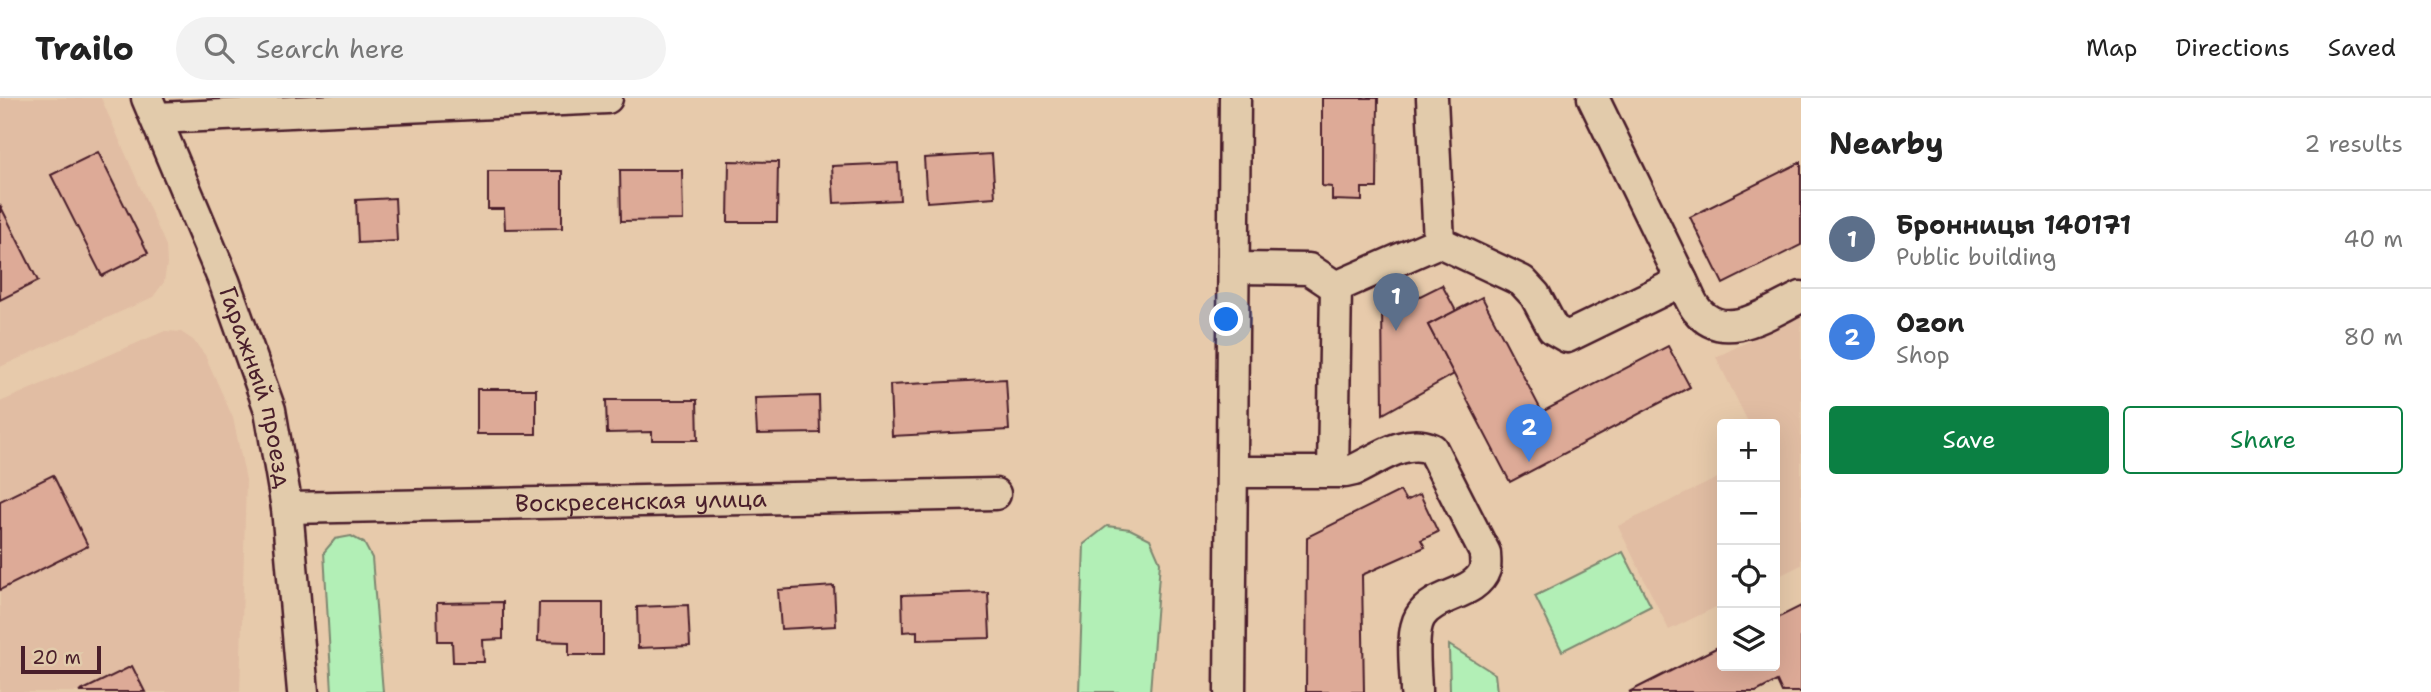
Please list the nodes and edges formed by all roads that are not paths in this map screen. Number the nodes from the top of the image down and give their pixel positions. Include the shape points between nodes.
1 (607, 98) edge
2 (1235, 98) edge
3 (1432, 98) edge
4 (1593, 98) edge
5 (152, 108) edge
6 (1439, 242) junction
7 (1234, 268) junction
8 (1682, 281) junction
9 (1336, 287) junction
10 (1801, 297) edge
11 (1333, 471) junction
12 (1232, 472) junction
13 (995, 494) dead end
14 (287, 508) junction
15 (303, 692) edge
16 (1230, 692) edge
17 (1416, 692) edge

1 - 5 street
2 - 7 street
3 - 6 street
4 - 8 street
5 - 14 street, Гаражный проезд via 224,282 270,410
6 - 8 street via 1521,281 1535,295 1553,329 1567,337
6 - 9 street
7 - 9 street via 1309,269
7 - 12 street
8 - 10 street via 1697,310 1727,327 1745,324
9 - 11 street
11 - 12 street
11 - 17 street via 1354,470 1408,444 1432,449 1485,552 1485,569 1476,582 1432,604 1420,617 1415,633
12 - 16 street
13 - 14 street, Воскресенская улица
14 - 15 street, Гаражный проезд

